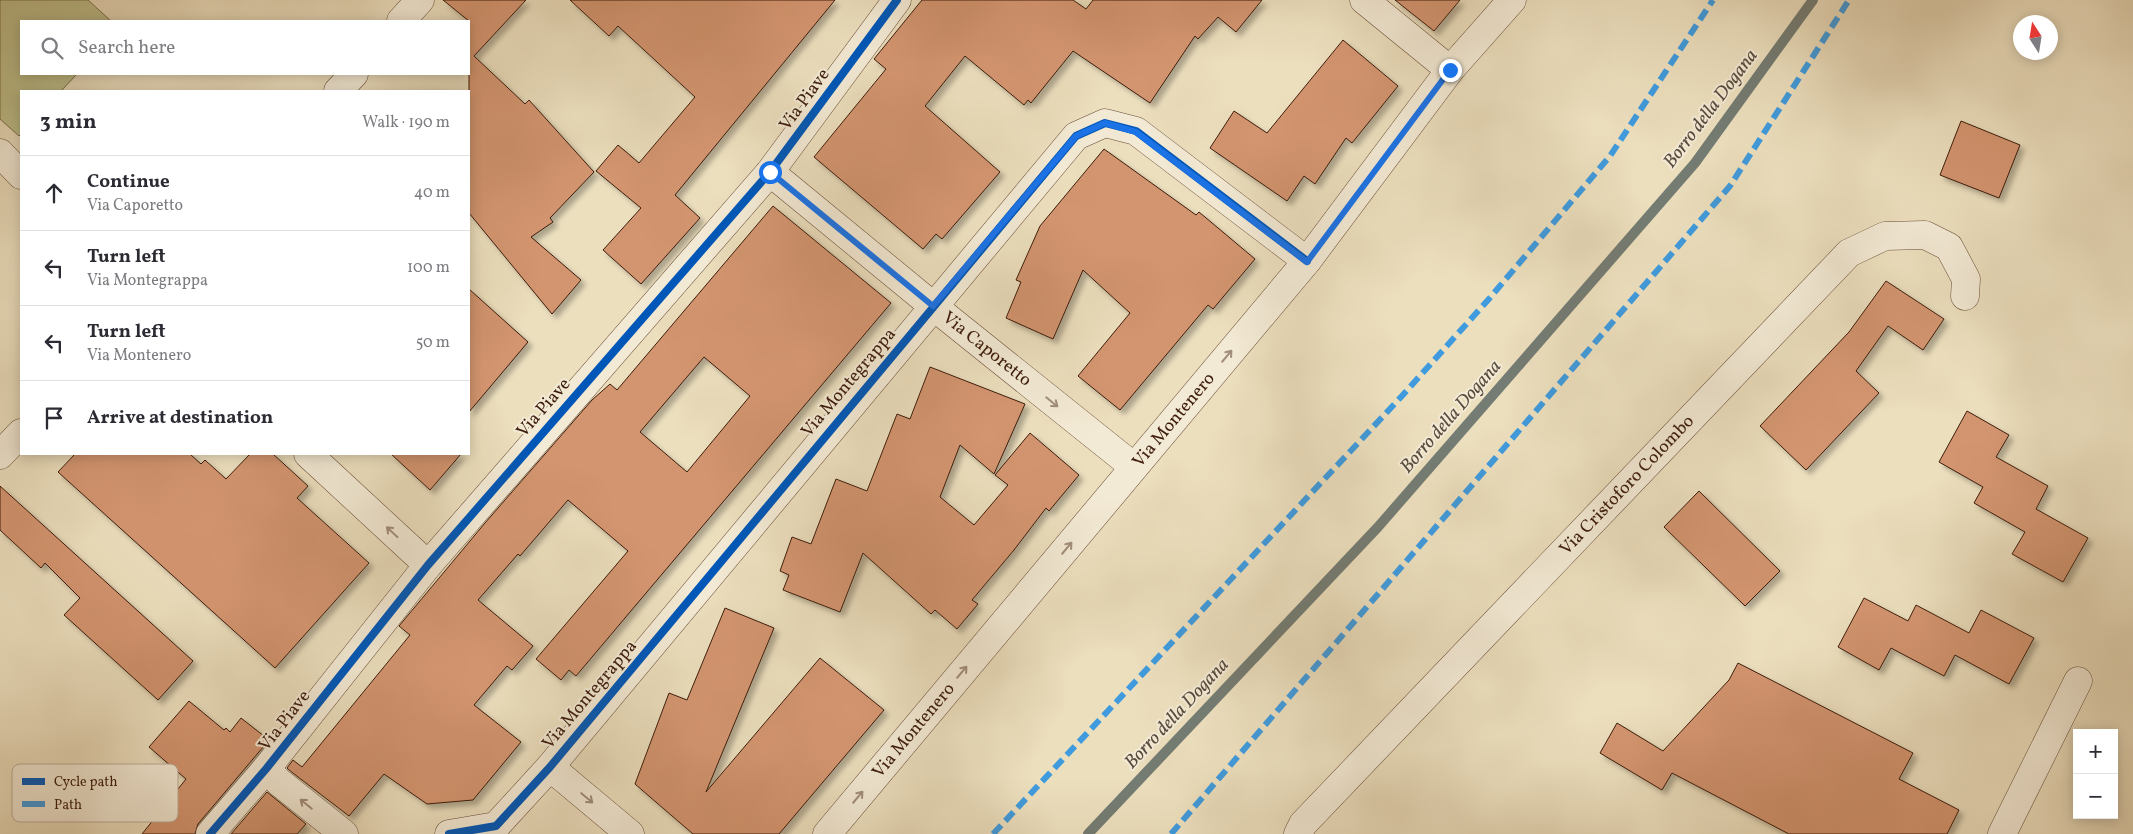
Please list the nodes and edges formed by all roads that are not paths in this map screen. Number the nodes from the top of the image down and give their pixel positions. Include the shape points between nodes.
1 (420, 0) edge
2 (897, 0) edge
3 (1364, 0) edge
4 (1512, 0) edge
5 (402, 20) edge
6 (1450, 70) junction
7 (353, 75) edge
8 (339, 90) edge
9 (0, 153) edge
10 (770, 172) junction
11 (20, 174) edge
12 (1307, 262) junction
13 (1965, 296) dead end
14 (933, 306) junction
15 (20, 434) edge
16 (0, 455) edge
17 (309, 455) edge
18 (1134, 467) junction
19 (428, 565) junction
20 (2078, 681) dead end
21 (550, 767) junction
22 (266, 769) junction
23 (210, 834) edge
24 (344, 834) edge
25 (449, 834) edge
26 (630, 834) edge
27 (826, 834) edge
28 (1298, 834) edge
29 (2002, 834) edge

1 - 5 street
2 - 10 street, Via Piave
3 - 6 street
4 - 6 street, Via Montenero
6 - 12 street, Via Montenero
7 - 8 street
9 - 11 street
10 - 14 street, Via Caporetto
10 - 19 street, Via Piave
12 - 14 street, Via Montegrappa via 1136,132 1105,123 1076,136
18 -> 12 street, Via Montenero
13 - 28 street, Via Cristoforo Colombo via 1966,279 1950,247 1925,236 1885,236 1849,253 1303,824
14 -> 18 street, Via Caporetto
14 - 21 street, Via Montegrappa
15 - 16 street
19 -> 17 street
27 -> 18 street, Via Montenero
19 - 22 street, Via Piave
20 - 29 street
21 - 25 street, Via Montegrappa via 496,826
21 -> 26 street
22 - 23 street, Via Piave
24 -> 22 street

